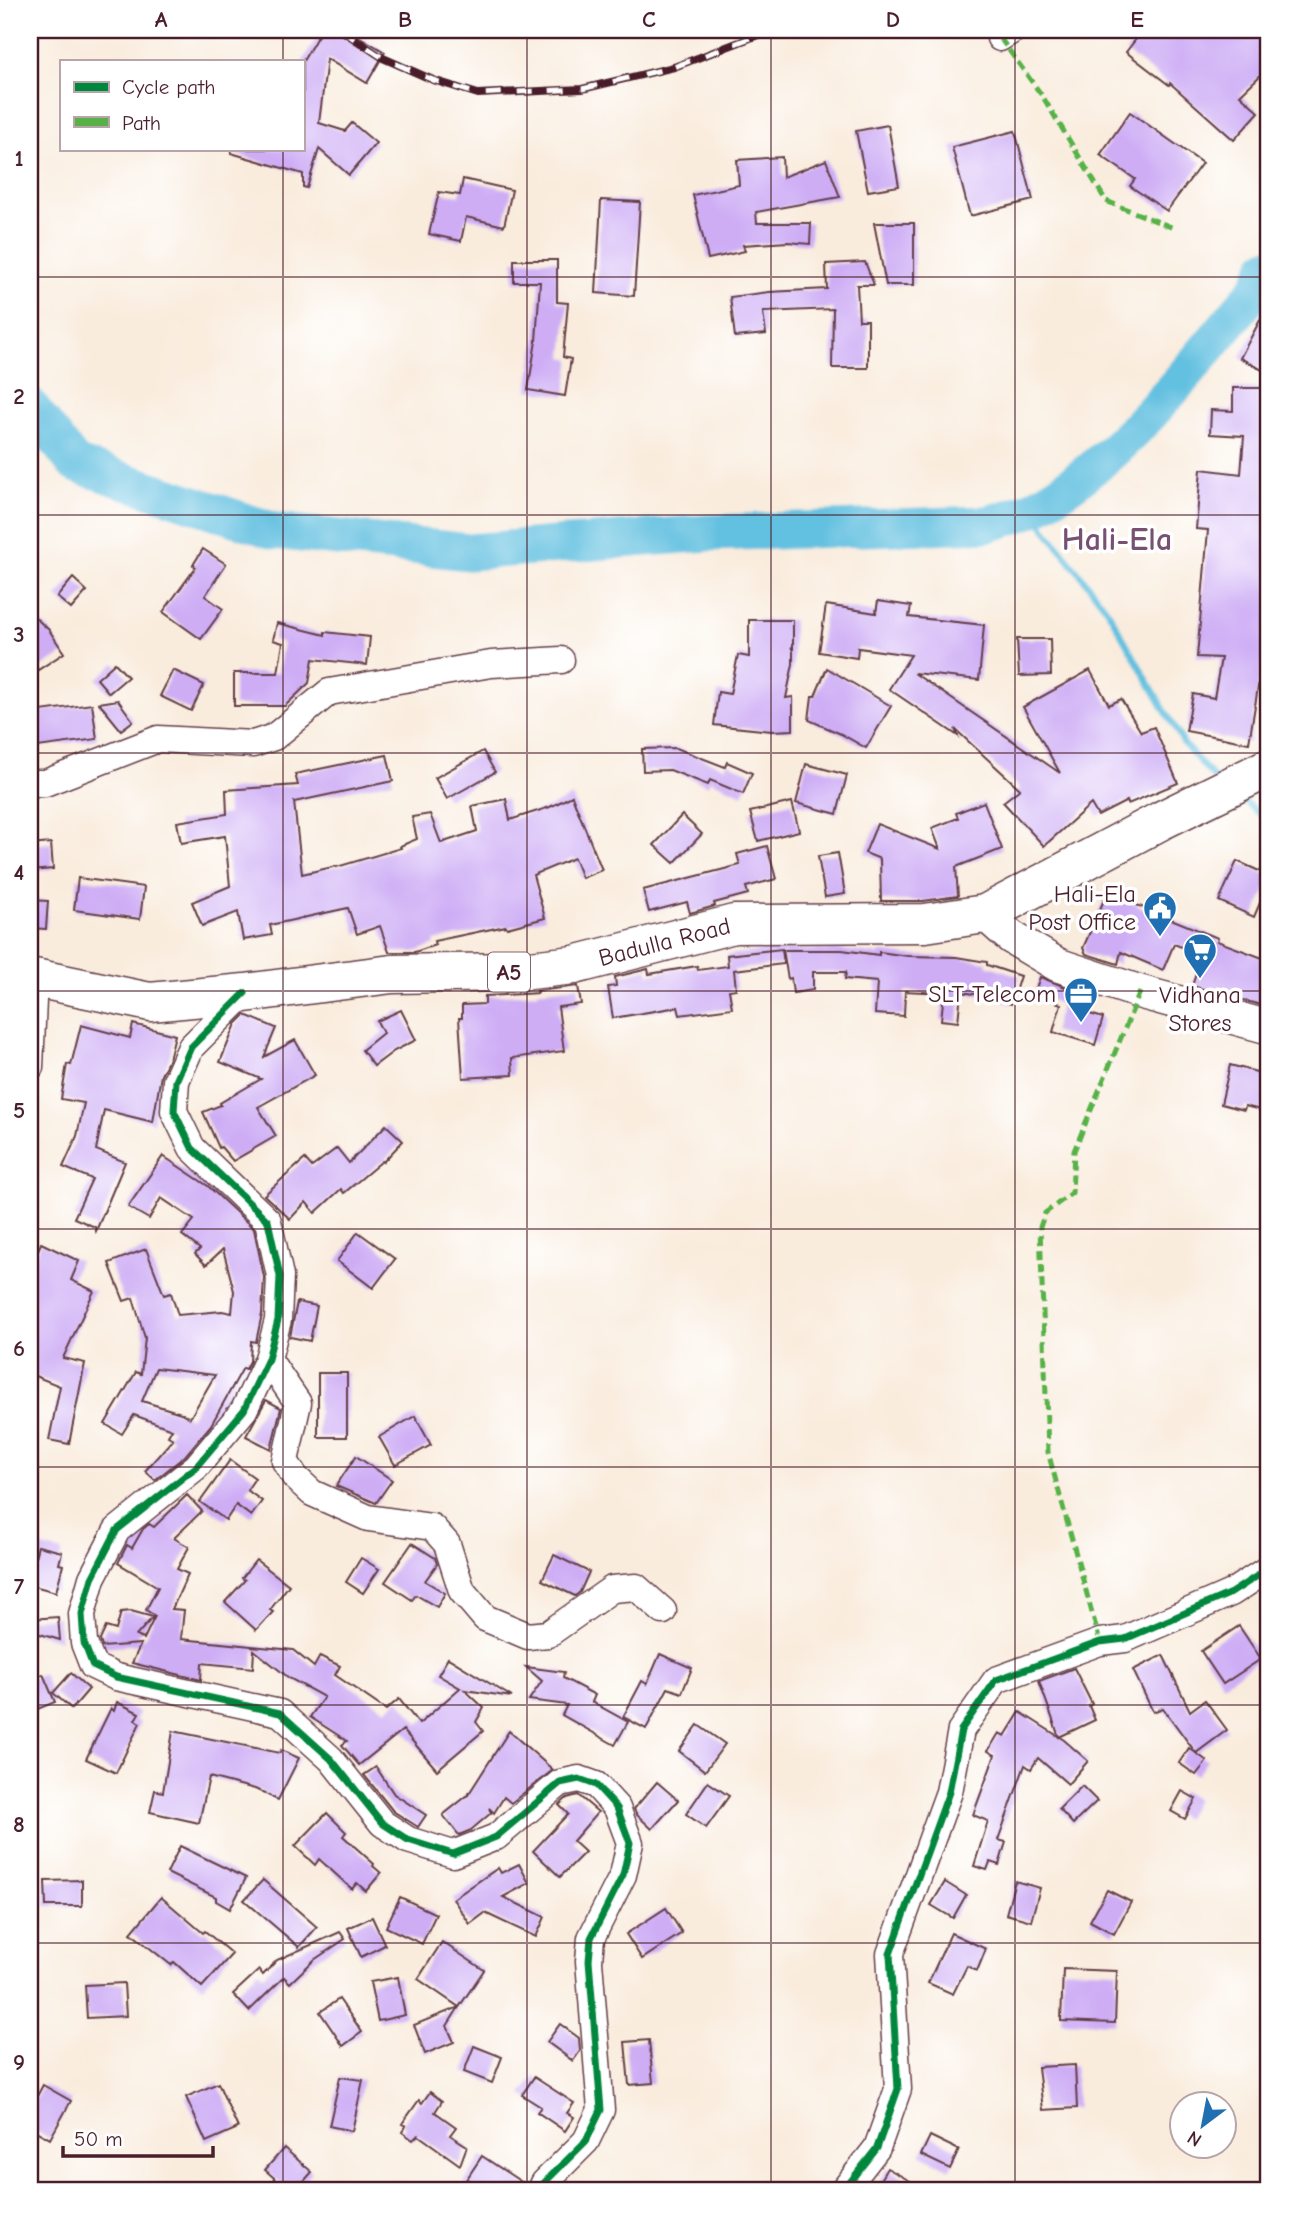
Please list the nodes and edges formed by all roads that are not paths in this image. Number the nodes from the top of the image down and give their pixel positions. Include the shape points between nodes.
1 (561, 660) dead end
2 (1267, 769) edge
3 (30, 783) edge
4 (985, 914) junction
5 (32, 978) edge
6 (245, 993) junction
7 (1268, 1027) edge
8 (30, 1067) edge
9 (268, 1359) junction
10 (1268, 1569) edge
11 (663, 1611) dead end
12 (541, 2190) edge
13 (844, 2190) edge

1 - 3 street via 491,664 329,692 274,737 253,744 158,739 45,783
2 - 4 highway, Badulla Road / A5
4 - 6 highway, Badulla Road / A5 via 925,923 734,924 574,965 512,972 392,974
4 - 7 main road via 1011,937 1058,965
5 - 6 highway, Badulla Road / A5 via 149,1002
5 - 8 street
6 - 9 street via 191,1046 176,1082 174,1111 192,1148 268,1221 280,1276 278,1320
9 - 11 street via 298,1403 285,1461 295,1477 312,1493 368,1518 432,1527 447,1544 461,1591 485,1618 528,1636 548,1634 612,1589 636,1587
9 - 12 street via 244,1410 197,1467 117,1530 92,1578 82,1614 84,1643 93,1666 116,1677 280,1713 331,1759 382,1823 408,1840 453,1854 496,1837 560,1783 579,1779 596,1785 617,1808 630,1843 623,1875 591,1938 589,1961 601,2110 586,2141
10 - 13 street via 1231,1593 1125,1639 1100,1642 996,1680 961,1730 948,1792 890,1954 898,2089 877,2148

